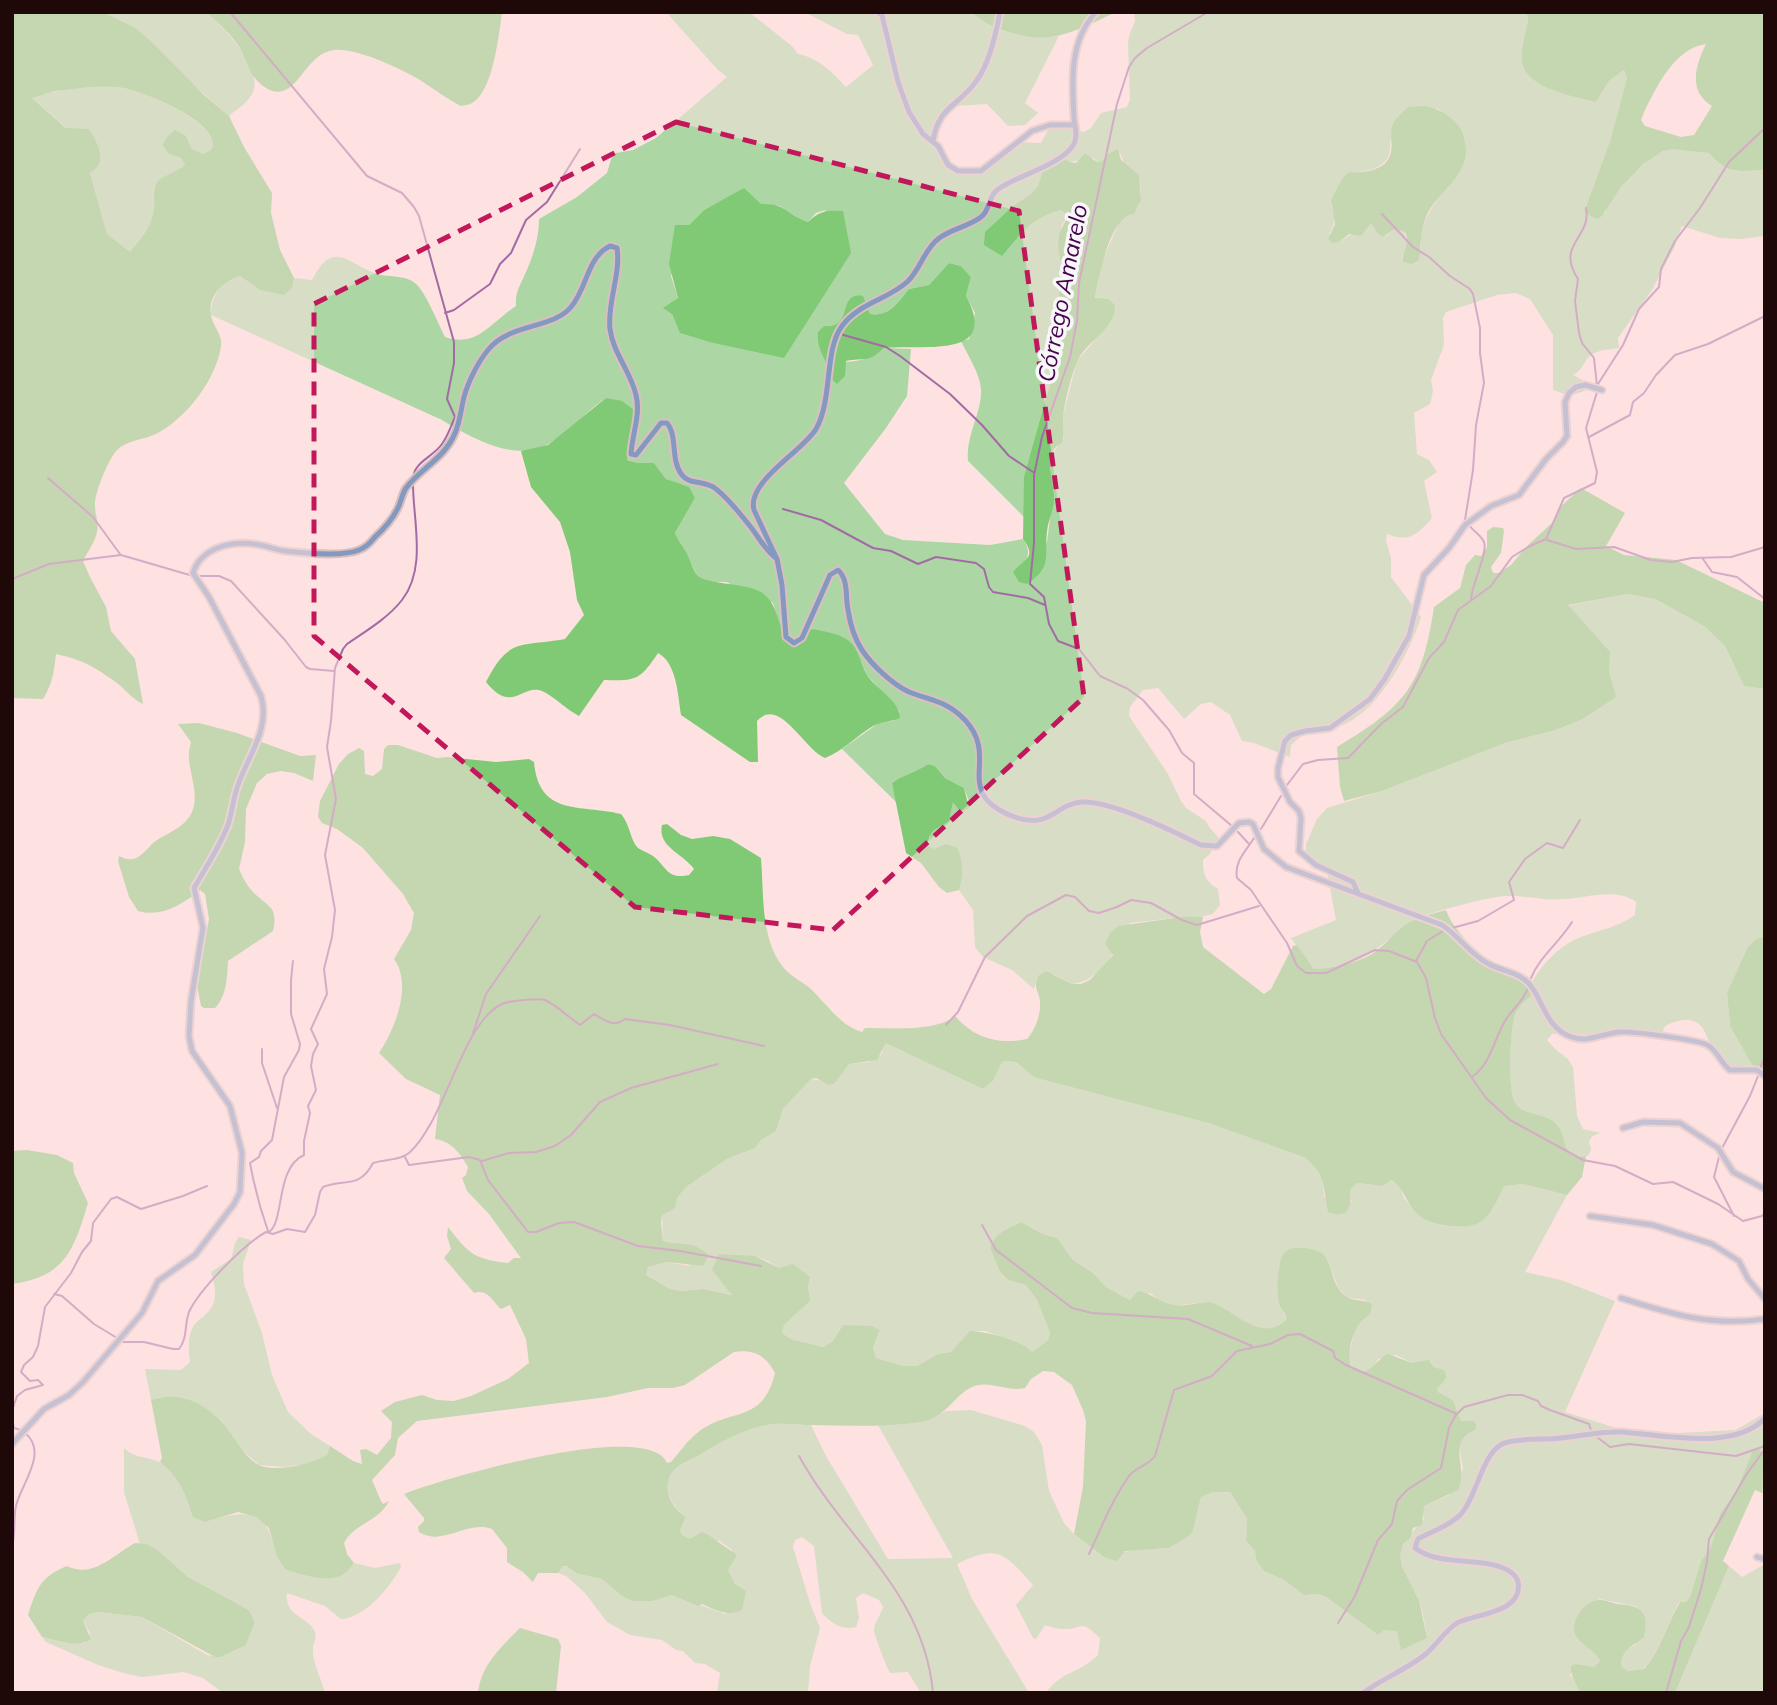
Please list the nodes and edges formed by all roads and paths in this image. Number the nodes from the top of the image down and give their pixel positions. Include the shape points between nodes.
1 (878, 12) edge
2 (1000, 12) edge
3 (1096, 12) edge
4 (1075, 125) junction
5 (933, 142) junction
6 (1602, 390) dead end
7 (778, 559) junction
8 (1358, 893) junction
9 (1765, 1076) edge
10 (1623, 1128) dead end
11 (1765, 1189) edge
12 (1590, 1216) dead end
13 (1621, 1298) dead end
14 (1765, 1299) edge
15 (1765, 1319) edge
16 (1765, 1418) edge
17 (12, 1444) edge
18 (1757, 1557) dead end
19 (1765, 1559) edge
20 (1363, 1693) edge

1 - 5 street via 909,112
2 - 5 street via 981,74 943,114
3 - 4 street via 1083,29 1075,52
4 - 5 street via 1032,131 981,170 970,172 948,165
4 - 7 street via 1076,139 1068,151 995,191 981,217 936,240 905,285 853,314 841,328 818,426 771,474 752,503
6 - 8 street via 1585,385 1569,393 1563,442 1519,495 1491,506 1465,525 1424,575 1409,636 1370,699 1330,728 1291,735 1285,741 1278,777 1301,818 1299,852 1316,866 1353,882
7 - 8 street via 784,626 790,642 802,638 830,575 836,569 841,571 851,626 862,651 904,690 936,700 966,721 979,748 980,791 1002,811 1040,820 1073,804 1101,804 1211,846 1217,846 1239,823 1249,822 1267,853 1286,867
7 - 17 street via 768,553 725,496 712,485 684,478 667,423 661,422 636,455 631,454 636,394 611,334 619,260 617,248 610,246 596,258 564,314 511,333 488,350 465,394 455,434 444,452 406,489 391,519 362,550 283,551 252,543 217,548 200,558 195,578 264,707 264,723 237,788 228,824 194,888 204,928 189,1036 192,1051 230,1106 242,1153 240,1192 195,1255 158,1281 142,1313 83,1382 44,1409
8 - 9 street via 1442,925 1487,963 1527,981 1547,1018 1570,1037 1627,1032 1691,1039 1708,1045 1730,1070 1752,1069
10 - 11 street via 1643,1122 1680,1123 1718,1148 1733,1172
12 - 14 street via 1653,1225 1712,1244 1739,1261
13 - 15 street via 1698,1320 1732,1323
16 - 20 street via 1745,1432 1727,1437 1610,1432 1496,1446 1461,1514 1418,1539 1415,1548 1508,1570 1516,1576 1516,1593 1495,1613 1457,1623 1418,1659
18 - 19 street

